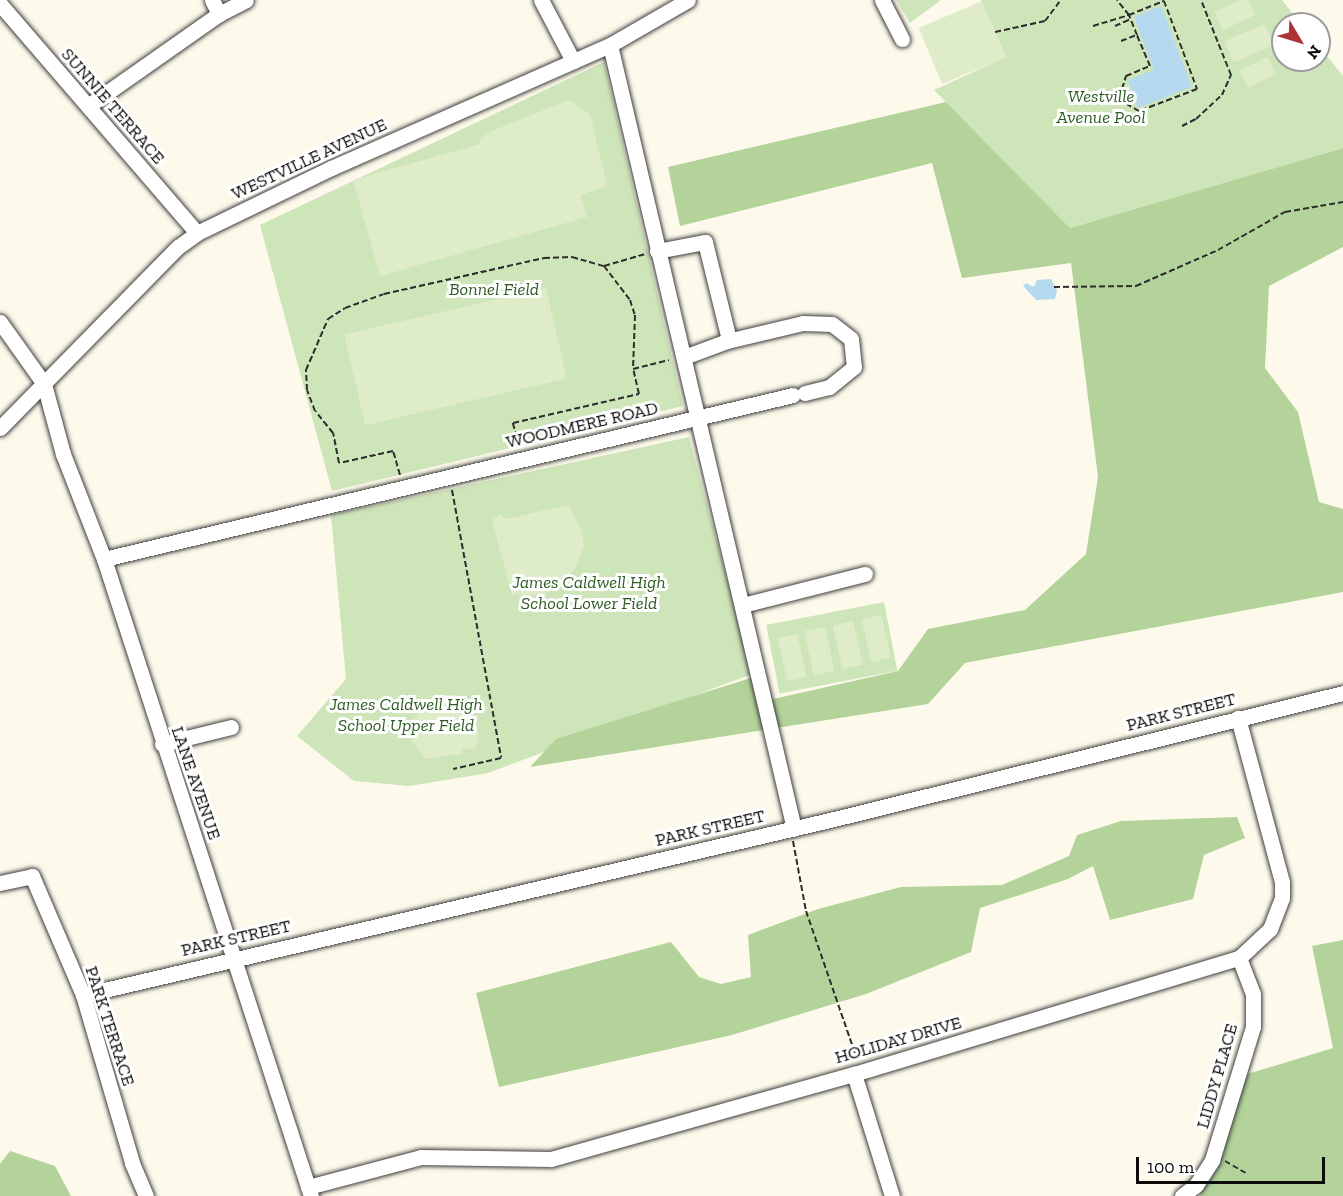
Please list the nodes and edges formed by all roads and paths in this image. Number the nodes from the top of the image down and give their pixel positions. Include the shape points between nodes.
1 (246, 0) edge
2 (541, 0) edge
3 (688, 0) edge
4 (882, 0) edge
5 (1061, 0) edge
6 (1117, 0) edge
7 (1201, 0) edge
8 (0, 4) edge
9 (215, 7) edge
10 (1130, 15) junction
11 (1131, 19) junction
12 (1094, 26) dead end
13 (1115, 26) dead end
14 (995, 32) dead end
15 (1137, 35) junction
16 (902, 39) dead end
17 (1121, 41) dead end
18 (610, 45) junction
19 (573, 61) junction
20 (88, 106) junction
21 (1182, 126) dead end
22 (1343, 202) edge
23 (197, 233) junction
24 (657, 250) junction
25 (604, 266) junction
26 (1054, 287) dead end
27 (0, 322) edge
28 (729, 340) junction
29 (684, 357) junction
30 (633, 369) junction
31 (44, 384) junction
32 (698, 417) junction
33 (0, 428) edge
34 (523, 459) junction
35 (449, 476) junction
36 (403, 486) junction
37 (104, 559) junction
38 (865, 574) dead end
39 (743, 605) junction
40 (1343, 693) edge
41 (1238, 718) junction
42 (231, 727) dead end
43 (162, 744) junction
44 (453, 770) dead end
45 (794, 829) junction
46 (0, 883) edge
47 (234, 957) junction
48 (1239, 958) junction
49 (83, 995) junction
50 (854, 1074) junction
51 (1214, 1155) junction
52 (1246, 1173) dead end
53 (309, 1192) edge
54 (145, 1193) edge
55 (892, 1196) edge
56 (1182, 1196) edge

1 - 9 street
2 - 19 street
3 - 18 street, WESTVILLE AVENUE
4 - 16 street
5 - 14 path via 1045,21
6 - 10 path
7 - 21 path via 1231,75 1222,95 1196,119
8 - 20 street, SUNNIE TERRACE
9 - 20 street
10 - 11 path
10 - 12 path
10 - 15 path via 1164,1 1197,89 1139,111 1128,105 1122,89 1126,76 1150,66
11 - 13 path
11 - 15 path
15 - 17 path
18 - 19 street, WESTVILLE AVENUE
18 - 24 street
19 - 23 street, WESTVILLE AVENUE via 331,168
20 - 23 street, SUNNIE TERRACE
22 - 26 path via 1285,212 1218,250 1136,286
23 - 31 street, WESTVILLE AVENUE via 177,247
24 - 25 path
24 - 28 street via 705,242
24 - 29 street
25 - 30 path via 630,300 635,315
25 - 36 path via 572,257 544,258 400,294 384,294 345,308 328,319 306,370 307,390 315,411 333,433 339,463 393,452
27 - 31 street
28 - 29 street
28 - 32 street, WOODMERE ROAD via 803,323 832,324 851,339 854,367 830,387
29 - 30 path
29 - 32 street
30 - 34 path via 639,394 513,423
31 - 33 street, WESTVILLE AVENUE
31 - 37 street, LANE AVENUE via 63,454
32 - 34 street, WOODMERE ROAD
32 - 39 street
34 - 35 street, WOODMERE ROAD
35 - 36 street, WOODMERE ROAD
35 - 44 path via 501,758
36 - 37 street, WOODMERE ROAD
37 - 43 street, LANE AVENUE
38 - 39 street
39 - 45 street
40 - 41 street, PARK STREET
41 - 45 street, PARK STREET
41 - 48 street, HOLIDAY DRIVE via 1282,882 1280,906 1270,929
42 - 43 street
43 - 47 street, LANE AVENUE
45 - 47 street, PARK STREET
45 - 50 path via 792,846 806,911 858,1060
46 - 49 street, PARK TERRACE via 32,876
47 - 49 street, PARK STREET
47 - 53 street, LANE AVENUE
48 - 50 street, HOLIDAY DRIVE
48 - 51 street, LIDDY PLACE via 1253,994 1253,1027
49 - 54 street, PARK TERRACE via 132,1163
50 - 53 street, HOLIDAY DRIVE via 551,1159 421,1157
50 - 55 street
51 - 52 path
51 - 56 street, LIDDY PLACE via 1204,1175

